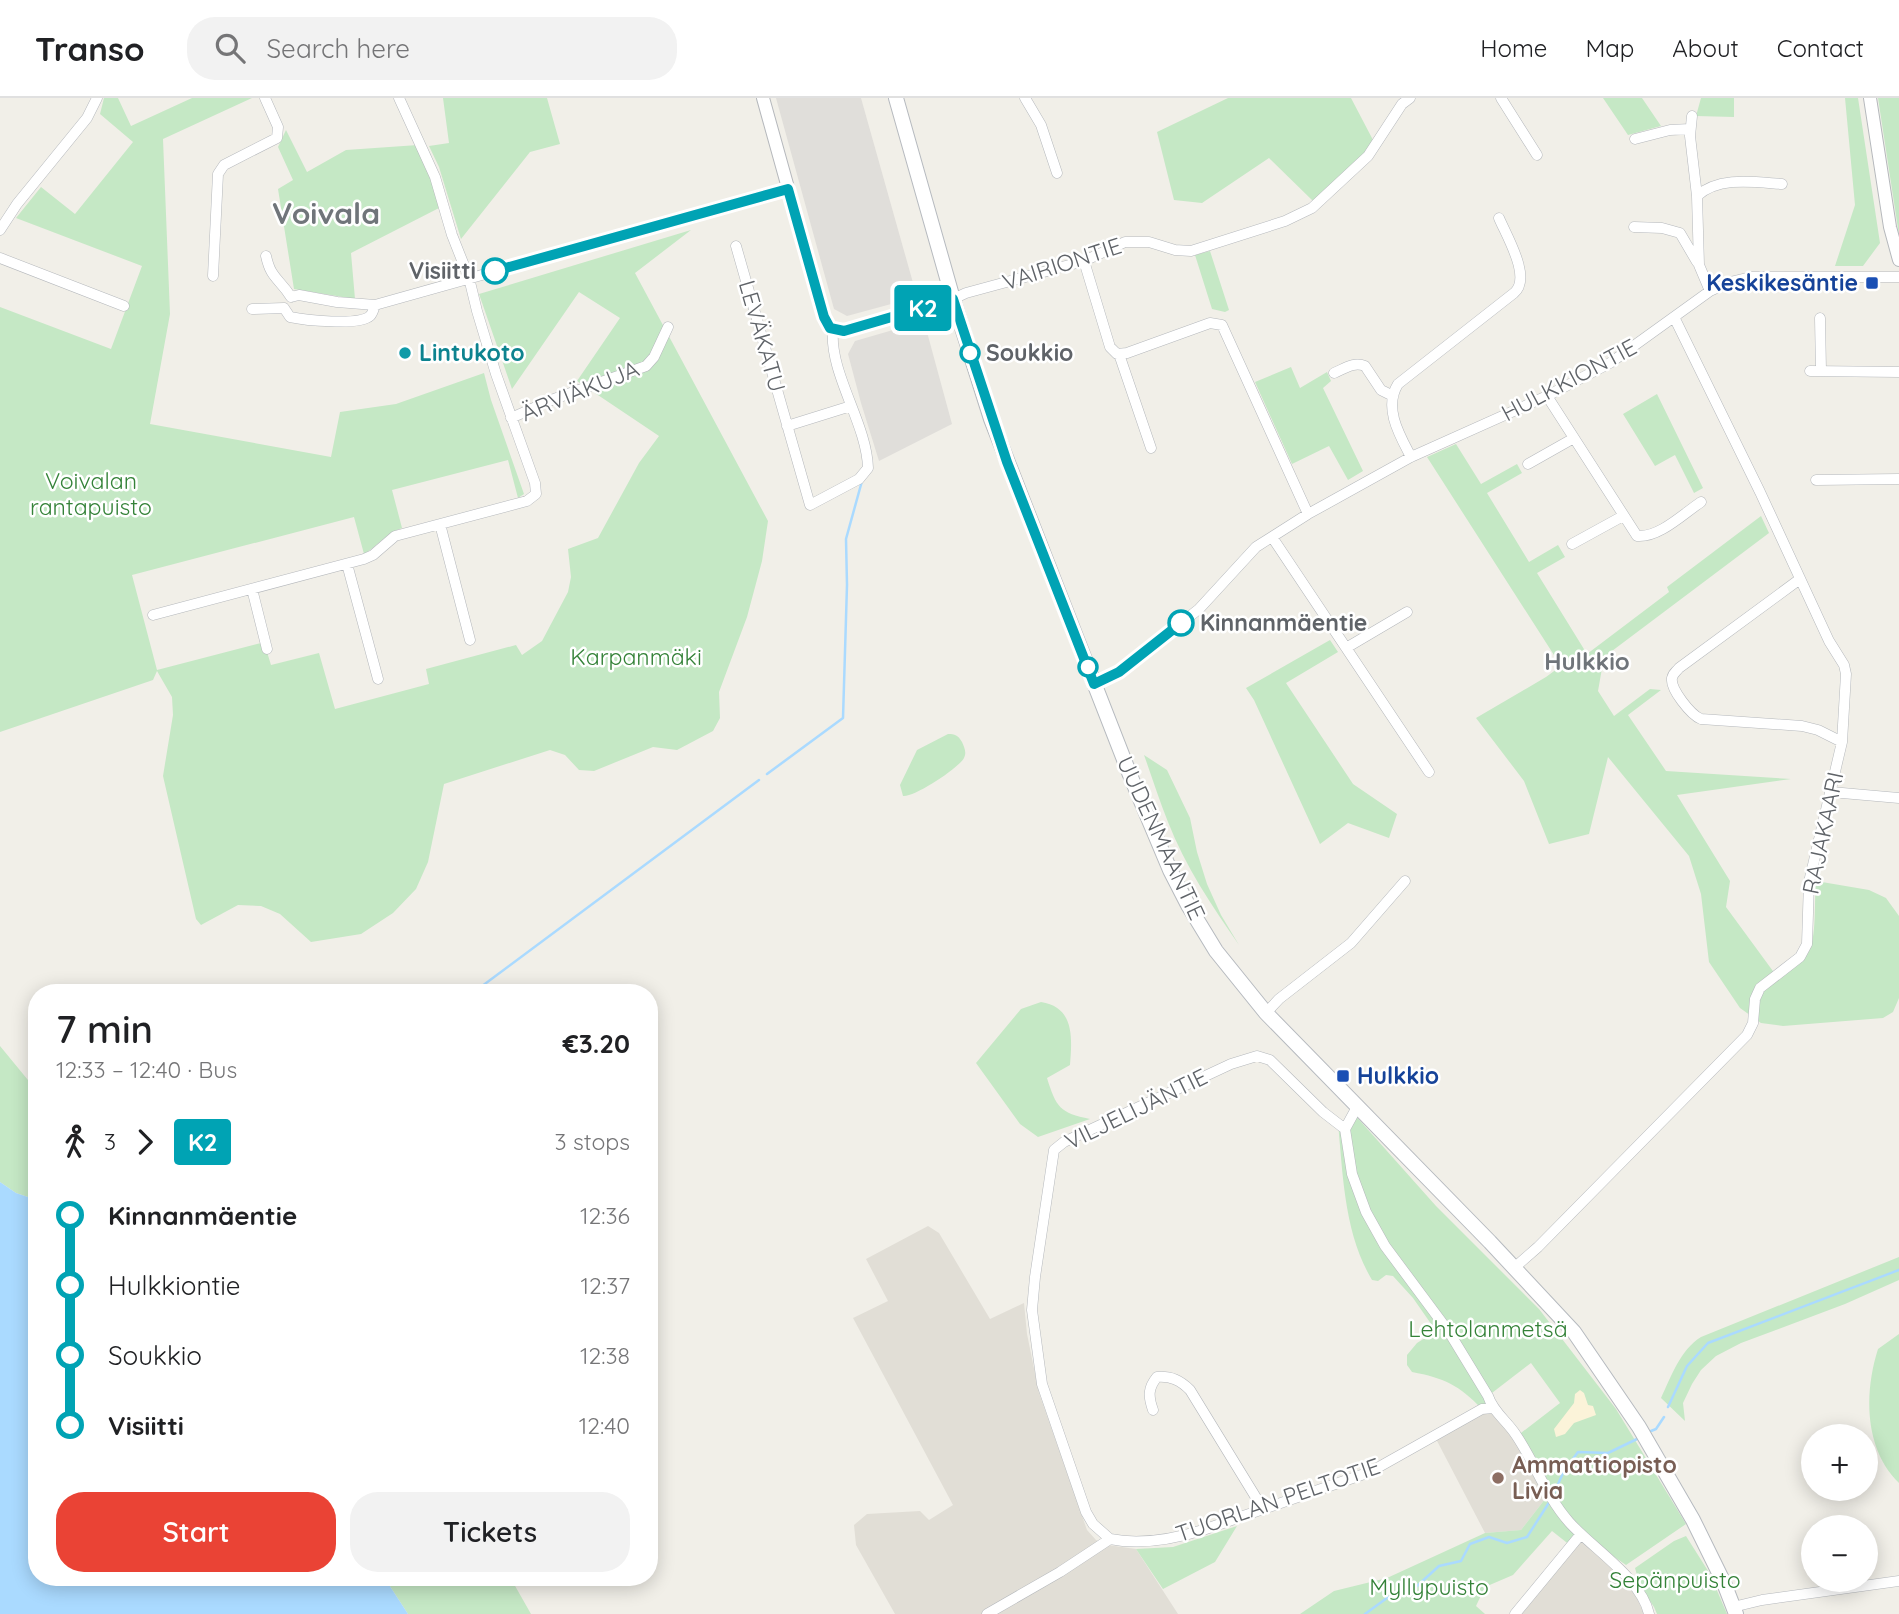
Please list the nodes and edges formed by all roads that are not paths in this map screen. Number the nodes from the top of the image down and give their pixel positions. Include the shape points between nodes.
1 (97, 98) edge
2 (265, 98) edge
3 (398, 98) edge
4 (763, 98) edge
5 (896, 98) edge
6 (1026, 98) edge
7 (1408, 98) edge
8 (1501, 98) edge
9 (1870, 98) edge
10 (1692, 116) dead end
11 (1690, 129) junction
12 (1635, 139) dead end
13 (1537, 155) dead end
14 (1057, 173) dead end
15 (1782, 184) dead end
16 (788, 189) junction
17 (1697, 196) junction
18 (1499, 218) dead end
19 (1634, 227) dead end
20 (0, 230) edge
21 (736, 246) dead end
22 (265, 256) dead end
23 (0, 258) edge
24 (1899, 260) edge
25 (1084, 261) junction
26 (1699, 265) junction
27 (213, 276) dead end
28 (1899, 277) edge
29 (469, 278) junction
30 (1710, 292) junction
31 (290, 297) junction
32 (953, 299) junction
33 (375, 305) junction
34 (124, 306) dead end
35 (284, 307) junction
36 (252, 309) dead end
37 (1820, 318) dead end
38 (1675, 319) junction
39 (668, 327) dead end
40 (833, 330) junction
41 (1119, 354) junction
42 (1899, 372) edge
43 (1334, 373) dead end
44 (1393, 396) junction
45 (1547, 396) junction
46 (852, 406) junction
47 (512, 418) junction
48 (787, 426) junction
49 (1574, 438) junction
50 (1151, 448) dead end
51 (1412, 457) junction
52 (1528, 464) dead end
53 (1899, 479) edge
54 (1816, 480) dead end
55 (1700, 502) dead end
56 (1308, 514) junction
57 (1623, 516) junction
58 (440, 524) junction
59 (1272, 537) junction
60 (1572, 544) dead end
61 (347, 564) junction
62 (1800, 579) junction
63 (252, 589) junction
64 (1407, 612) dead end
65 (153, 615) dead end
66 (470, 640) dead end
67 (1346, 648) junction
68 (267, 649) dead end
69 (377, 679) dead end
70 (1094, 684) junction
71 (1842, 742) junction
72 (1429, 772) dead end
73 (1831, 792) junction
74 (1899, 798) edge
75 (1405, 881) dead end
76 (1266, 1013) junction
77 (1357, 1107) junction
78 (1345, 1129) junction
79 (1514, 1268) junction
80 (1492, 1408) junction
81 (1153, 1410) dead end
82 (1263, 1509) junction
83 (1581, 1534) junction
84 (1110, 1539) junction
85 (1899, 1581) edge
86 (1735, 1611) edge
87 (987, 1614) edge
88 (1515, 1614) edge
89 (1648, 1614) edge

1 - 20 street via 87,118
2 - 27 street via 277,123 277,138 224,164 218,174
3 - 29 street via 435,177
4 - 16 street
5 - 32 main road, UUDENMAANTIE
6 - 14 street via 1041,125
7 - 25 street, VAIRIONTIE via 1368,156 1303,214 1199,249 1175,250 1133,241
8 - 13 street
9 - 24 street
10 - 11 street
11 - 12 street
11 - 17 street
15 - 17 street via 1720,184
16 - 29 street
16 - 40 street via 824,317
17 - 26 street
18 - 44 street via 1521,271 1519,289 1402,379
19 - 26 street via 1680,233
21 - 48 street, LEVÄKATU
22 - 31 street via 272,276
23 - 34 street
25 - 32 street, VAIRIONTIE
25 - 41 street via 1110,347
26 - 30 street
28 - 30 street, HULKKIONTIE via 1751,277
29 - 33 street
29 - 47 street
30 - 38 street, HULKKIONTIE
31 - 33 street
31 - 35 street
32 - 40 street via 844,331
32 - 70 main road, UUDENMAANTIE via 1007,462
33 - 35 street via 368,317 339,321 294,318 286,315
35 - 36 street
37 - 42 street via 1815,371
38 - 45 street, HULKKIONTIE via 1610,363
38 - 62 street, RAJAKAARI
39 - 47 street, ÄRVIÄKUJA via 646,366
40 - 46 street via 832,345
41 - 50 street
41 - 56 street via 1210,323 1222,325
43 - 44 street via 1361,364 1381,390
44 - 51 street via 1396,427
45 - 49 street
45 - 51 street, HULKKIONTIE
46 - 48 street
46 - 48 street, LEVÄKATU via 868,463 866,472 810,505
47 - 58 street via 536,487 534,498
49 - 52 street
49 - 57 street
51 - 56 street, HULKKIONTIE
53 - 54 street
55 - 57 street via 1644,536 1637,536
56 - 59 street, HULKKIONTIE
57 - 60 street
58 - 61 street via 394,536 369,558
58 - 66 street
59 - 67 street
59 - 70 street, HULKKIONTIE via 1256,547 1199,609 1119,672
61 - 63 street
61 - 69 street
62 - 71 street, RAJAKAARI via 1844,665
62 - 71 street via 1679,668 1672,684 1690,712 1701,719 1802,726
63 - 65 street
63 - 68 street
64 - 67 street
67 - 72 street
70 - 76 main road, UUDENMAANTIE via 1188,905 1216,951
71 - 73 street, RAJAKAARI
73 - 74 street
73 - 79 street, RAJAKAARI via 1809,883 1804,951 1760,988 1747,1035
75 - 76 street via 1351,943
76 - 77 main road, UUDENMAANTIE
77 - 78 street
77 - 79 main road, UUDENMAANTIE
78 - 80 street via 1352,1174 1373,1228 1449,1332
78 - 84 street, VILJELIJÄNTIE via 1279,1067 1257,1056 1231,1064 1054,1150 1034,1277 1032,1310 1038,1359 1042,1384 1086,1512
79 - 86 main road, UUDENMAANTIE via 1591,1355 1644,1435 1693,1520
80 - 82 street, TUORLAN PELTOTIE via 1482,1409 1370,1472
80 - 83 street via 1517,1436 1552,1499
81 - 82 street via 1149,1391 1157,1377 1183,1383
82 - 84 street, TUORLAN PELTOTIE via 1184,1536
83 - 88 street
83 - 89 street via 1636,1588
84 - 87 street
85 - 86 street via 1762,1600

